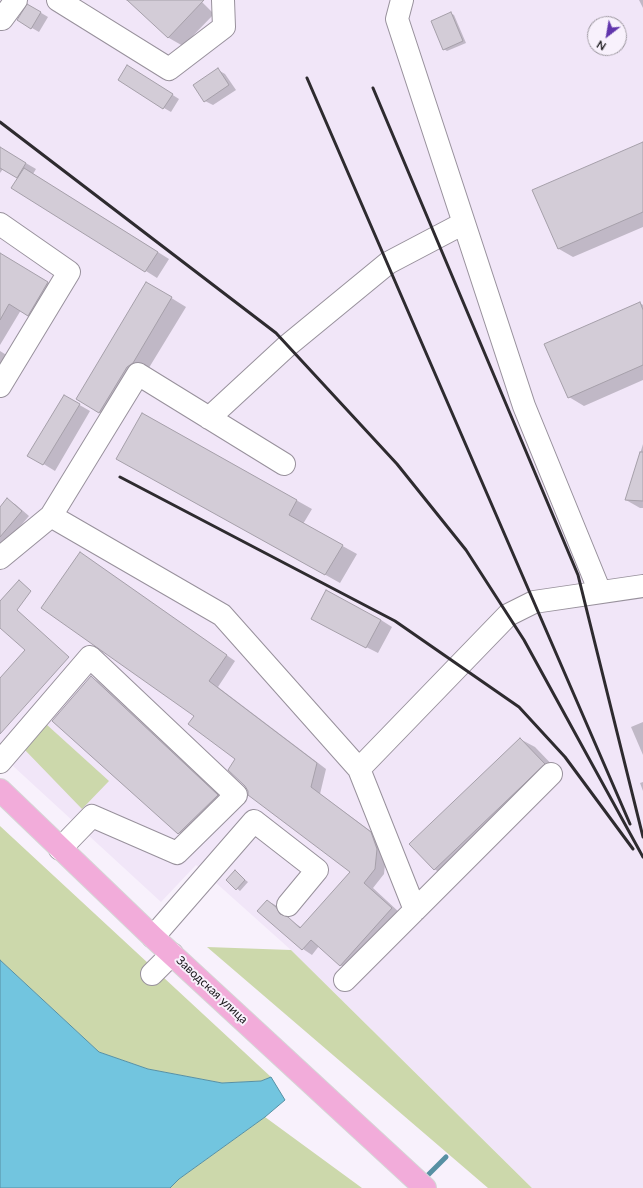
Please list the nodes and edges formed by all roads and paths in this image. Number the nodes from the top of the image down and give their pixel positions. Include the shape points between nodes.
1 (16, 0) edge
2 (58, 0) edge
3 (223, 0) edge
4 (402, 0) edge
5 (0, 19) edge
6 (464, 222) junction
7 (0, 224) edge
8 (0, 386) edge
9 (209, 418) junction
10 (284, 464) dead end
11 (51, 516) junction
12 (0, 558) edge
13 (643, 586) edge
14 (600, 592) junction
15 (0, 762) edge
16 (359, 769) junction
17 (551, 774) dead end
18 (0, 790) edge
19 (60, 849) junction
20 (288, 905) dead end
21 (415, 910) junction
22 (153, 937) junction
23 (172, 954) junction
24 (152, 974) dead end
25 (345, 980) dead end
26 (425, 1188) edge

1 - 5 lane
2 - 3 lane via 169,69 224,27
4 - 6 lane via 398,20
6 - 9 lane via 388,263 287,346
6 - 14 lane via 524,406
7 - 8 lane via 69,272
9 - 10 lane
9 - 11 lane via 138,374
11 - 12 lane
11 - 16 lane via 222,615
13 - 14 lane
14 - 16 lane via 534,602 508,615
15 - 19 lane via 90,657 236,795 177,853 92,816
16 - 21 lane
17 - 21 lane
18 - 19 main road, Заводская улица
19 - 22 main road, Заводская улица
20 - 22 lane via 316,870 254,821
21 - 25 lane
22 - 23 main road, Заводская улица
23 - 24 lane
23 - 26 main road, Заводская улица

